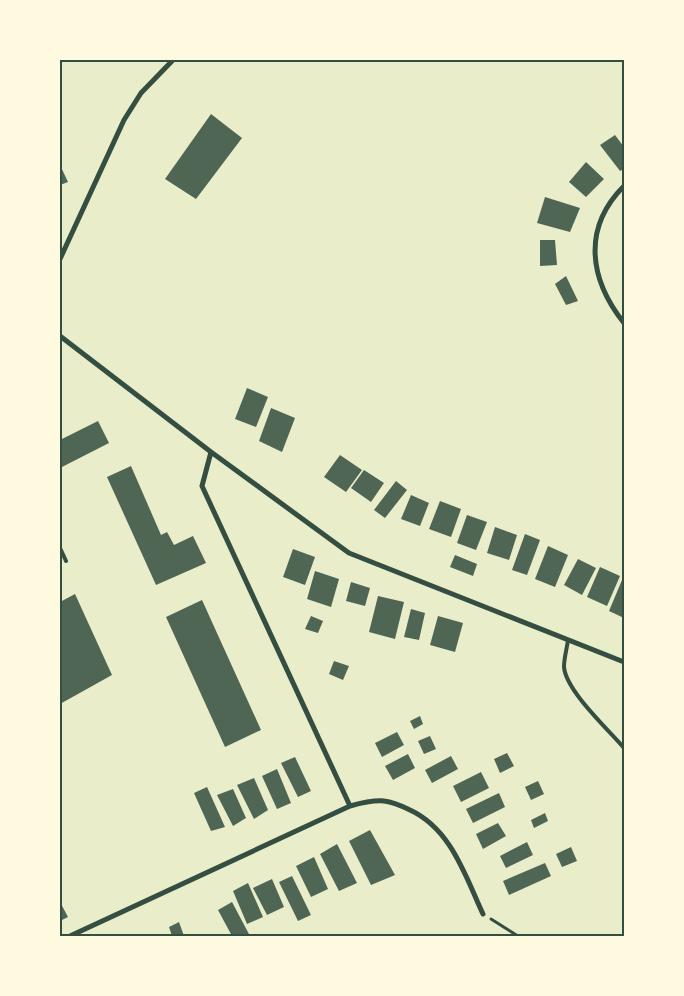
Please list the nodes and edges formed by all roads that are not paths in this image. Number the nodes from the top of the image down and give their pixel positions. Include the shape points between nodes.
1 (173, 60) edge
2 (624, 186) edge
3 (60, 259) edge
4 (624, 323) edge
5 (60, 336) edge
6 (211, 452) junction
7 (60, 548) edge
8 (66, 562) dead end
9 (568, 640) junction
10 (624, 662) edge
11 (624, 748) edge
12 (350, 806) junction
13 (483, 914) road end
14 (70, 936) edge

1 - 3 street via 141,93 124,120
2 - 4 street via 606,208 599,223 594,256 606,298
5 - 6 street
6 - 9 street via 350,553
6 - 12 street via 202,486
7 - 8 lane
9 - 10 street
9 - 11 lane via 564,668 569,683
12 - 13 street via 384,801 401,805 433,824 459,861
12 - 14 street

